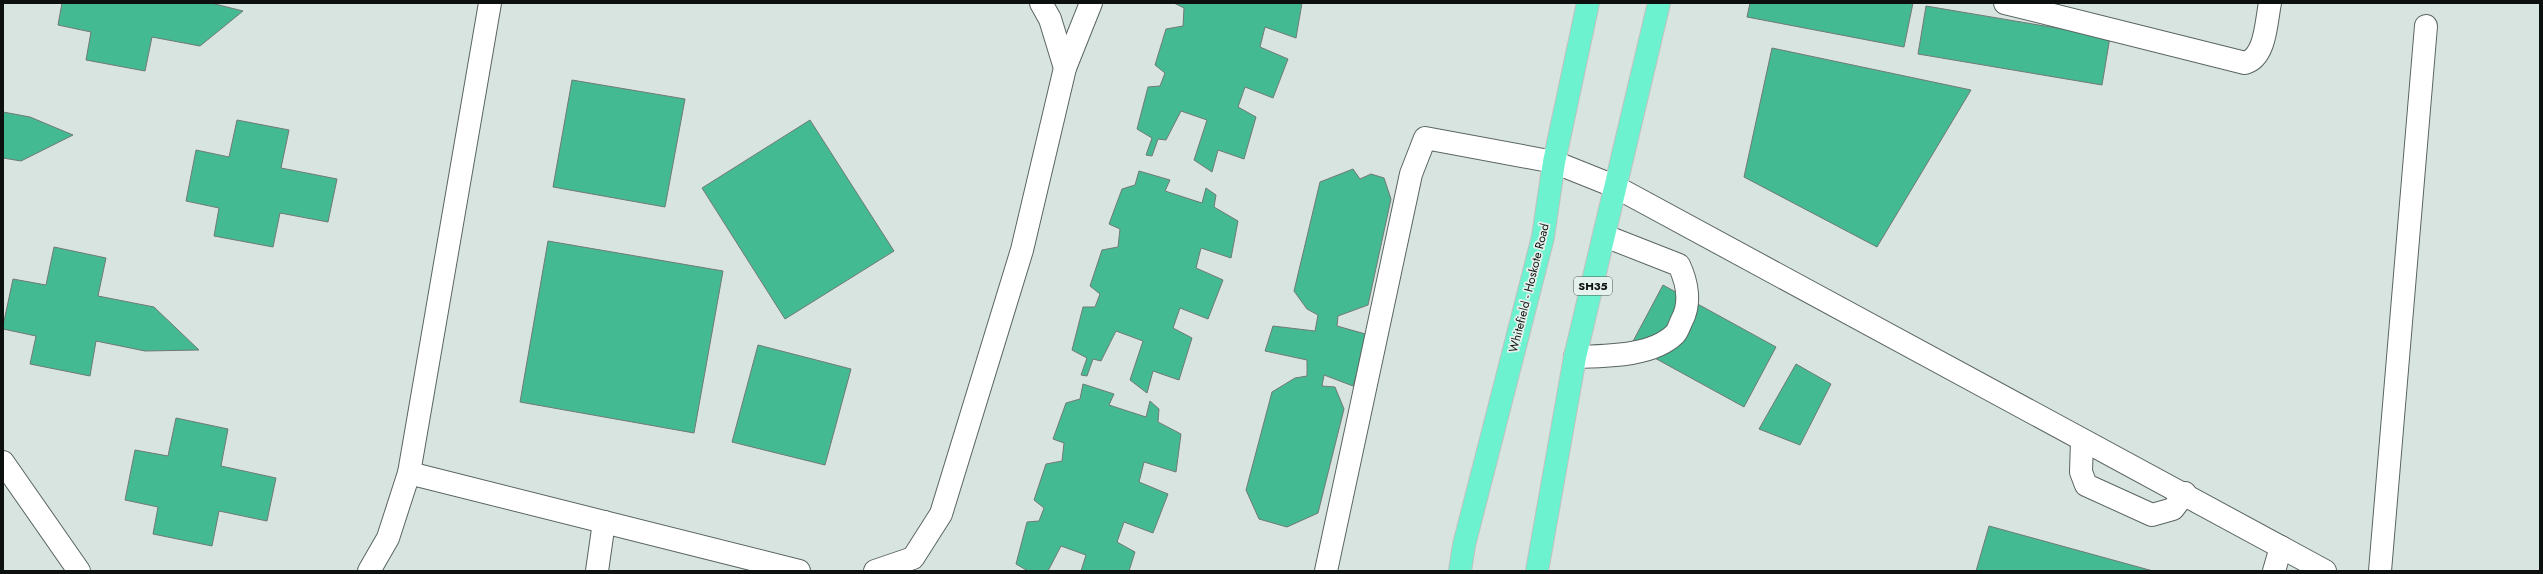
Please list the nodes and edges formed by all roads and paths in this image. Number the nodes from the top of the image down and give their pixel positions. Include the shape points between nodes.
1 (490, 3) edge
2 (1041, 3) edge
3 (1091, 3) edge
4 (1588, 3) edge
5 (1659, 3) edge
6 (2005, 3) edge
7 (2270, 3) edge
8 (2426, 26) dead end
9 (1065, 68) junction
10 (1554, 162) junction
11 (1614, 186) junction
12 (1605, 236) junction
13 (1575, 357) junction
14 (2082, 441) junction
15 (3, 462) edge
16 (409, 472) junction
17 (2185, 493) junction
18 (604, 522) junction
19 (2281, 547) junction
20 (918, 564) edge
21 (79, 571) edge
22 (369, 571) edge
23 (597, 571) edge
24 (799, 571) edge
25 (875, 571) edge
26 (1326, 571) edge
27 (1460, 571) edge
28 (1537, 571) edge
29 (2274, 571) edge
30 (2325, 571) edge
31 (2380, 571) edge

1 - 16 street
2 - 9 street via 1050,19
3 - 9 street
4 - 10 main road, Whitefield - Hoskote Road
5 - 11 main road, SH35
6 - 7 street via 2245,63 2253,60 2260,52
8 - 31 street
9 - 20 street via 1022,250 941,514
10 - 11 street
10 - 26 street via 1425,138 1411,174
10 - 27 main road, Whitefield - Hoskote Road via 1543,236 1464,545
11 - 12 main road, SH35
11 - 14 street
12 - 13 main road, SH35
12 - 13 street via 1679,265 1686,279 1688,310 1675,334 1654,346 1618,356
13 - 28 main road, SH35
14 - 17 street
14 - 17 street via 2081,472 2086,485 2152,515 2173,509
15 - 21 street
16 - 18 street
16 - 22 street via 388,538
17 - 19 street
18 - 23 street
18 - 24 street
19 - 29 street
19 - 30 street
20 - 25 street

